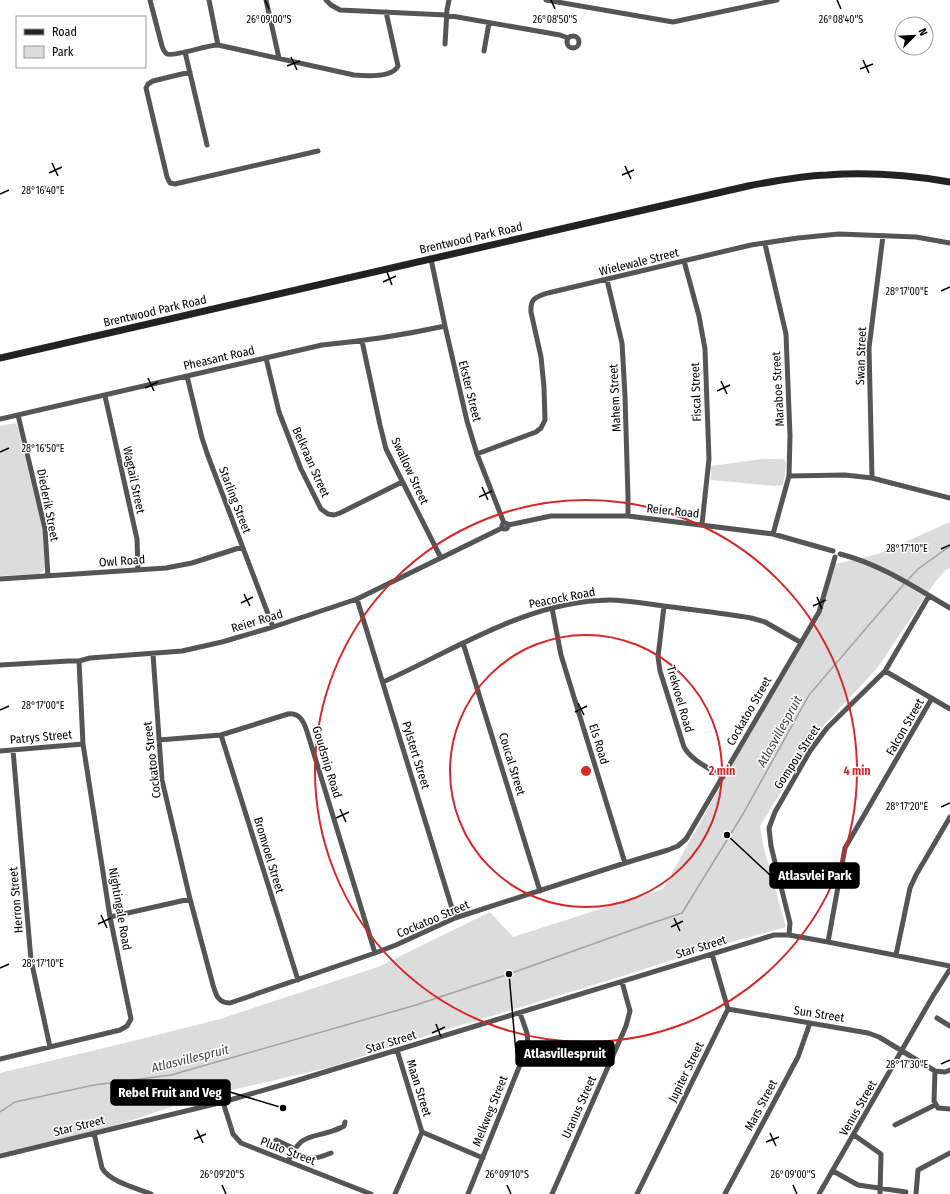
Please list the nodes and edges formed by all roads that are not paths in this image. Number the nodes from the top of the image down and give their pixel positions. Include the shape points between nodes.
1 (150, 0) edge
2 (209, 0) edge
3 (266, 0) edge
4 (326, 0) edge
5 (449, 0) edge
6 (546, 0) edge
7 (776, 0) edge
8 (386, 12) junction
9 (446, 15) junction
10 (489, 23) junction
11 (568, 38) dead end
12 (445, 44) dead end
13 (218, 45) junction
14 (484, 51) dead end
15 (185, 52) junction
16 (279, 58) junction
17 (190, 72) junction
18 (207, 145) dead end
19 (318, 150) dead end
20 (950, 182) edge
21 (882, 236) junction
22 (950, 243) edge
23 (765, 244) junction
24 (431, 259) junction
25 (684, 262) junction
26 (607, 280) junction
27 (445, 326) junction
28 (362, 341) junction
29 (0, 358) edge
30 (266, 358) junction
31 (187, 376) junction
32 (105, 396) junction
33 (18, 415) junction
34 (0, 419) edge
35 (477, 454) junction
36 (789, 476) junction
37 (872, 478) junction
38 (402, 482) junction
39 (950, 498) edge
40 (628, 516) junction
41 (702, 524) junction
42 (504, 525) junction
43 (773, 534) junction
44 (242, 546) junction
45 (834, 554) junction
46 (441, 558) junction
47 (138, 570) junction
48 (48, 576) junction
49 (0, 579) edge
50 (929, 596) junction
51 (357, 599) junction
52 (664, 606) junction
53 (552, 608) junction
54 (950, 608) edge
55 (273, 627) junction
56 (800, 642) junction
57 (463, 643) junction
58 (153, 654) junction
59 (79, 662) junction
60 (0, 665) edge
61 (885, 671) junction
62 (383, 682) junction
63 (932, 698) junction
64 (950, 708) edge
65 (221, 735) junction
66 (159, 740) junction
67 (83, 744) junction
68 (13, 750) junction
69 (0, 751) edge
70 (723, 777) junction
71 (950, 817) edge
72 (625, 863) junction
73 (540, 891) junction
74 (190, 899) junction
75 (110, 917) junction
76 (456, 918) junction
77 (789, 935) junction
78 (828, 942) junction
79 (375, 953) junction
80 (712, 954) junction
81 (896, 955) junction
82 (950, 966) edge
83 (950, 969) edge
84 (298, 980) junction
85 (622, 982) junction
86 (728, 1009) junction
87 (520, 1013) junction
88 (937, 1018) dead end
89 (810, 1023) junction
90 (950, 1026) edge
91 (50, 1047) junction
92 (397, 1050) junction
93 (902, 1051) junction
94 (0, 1060) edge
95 (950, 1070) edge
96 (935, 1071) junction
97 (223, 1102) junction
98 (935, 1105) junction
99 (950, 1109) edge
100 (345, 1122) dead end
101 (895, 1125) dead end
102 (422, 1132) junction
103 (94, 1133) junction
104 (854, 1136) junction
105 (276, 1140) dead end
106 (294, 1151) junction
107 (331, 1153) dead end
108 (950, 1153) edge
109 (0, 1156) edge
110 (482, 1158) junction
111 (288, 1161) junction
112 (833, 1171) junction
113 (880, 1191) edge
114 (906, 1192) dead end
115 (151, 1194) edge
116 (371, 1194) edge
117 (395, 1194) edge
118 (468, 1194) edge
119 (552, 1194) edge
120 (637, 1194) edge
121 (725, 1194) edge
122 (820, 1194) edge
123 (916, 1194) edge

1 - 15 street via 164,51 170,54
2 - 13 street
3 - 16 street
4 - 8 street via 340,10
5 - 9 street
6 - 7 street via 673,22
8 - 9 street
8 - 16 street via 398,64 394,70 367,77
9 - 10 street
9 - 12 street
10 - 11 street
10 - 14 street
13 - 15 street
13 - 16 street
15 - 17 street
17 - 18 street
17 - 19 street via 153,81 146,88 170,183 175,184
20 - 24 street, Brentwood Park Road via 877,174 785,179 669,203
21 - 22 street, Wielewale Street via 916,237
21 - 23 street, Wielewale Street via 839,234
21 - 37 street, Swan Street via 869,348
23 - 25 street, Wielewale Street via 751,245
23 - 36 street, Maraboe Street via 786,334
24 - 27 street, Ekster Street
24 - 29 street, Brentwood Park Road
25 - 26 street, Wielewale Street
25 - 41 street, Fiscal Street via 705,349 708,459
26 - 35 street, Wielewale Street via 548,293 535,298 530,304 541,357 545,420 536,432
26 - 40 street, Mahem Street via 622,343
27 - 28 street, Pheasant Road
27 - 35 street, Ekster Street
28 - 30 street, Pheasant Road via 322,344
28 - 38 street, Swallow Street via 386,449
30 - 31 street, Pheasant Road
30 - 38 street, Belkraan Street via 287,434 301,469 324,512 332,515 340,513
31 - 32 street, Pheasant Road
31 - 44 street, Starling Street via 202,438
32 - 33 street, Pheasant Road
32 - 47 street, Wagtail Street via 137,539
33 - 34 street, Pheasant Road
33 - 48 street, Diederik Street via 45,530
35 - 42 street, Ekster Street
36 - 37 street via 845,475
36 - 43 street, Maraboe Street
37 - 39 street
38 - 46 street, Swallow Street
40 - 41 street, Reier Road
40 - 42 street, Reier Road via 551,516
41 - 43 street, Reier Road
42 - 46 street, Reier Road
43 - 45 street, Reier Road
44 - 47 street, Owl Road via 192,563
44 - 55 street, Starling Street
45 - 50 street via 838,557 840,554 857,558 877,566
45 - 56 street, Cockatoo Street via 819,612
46 - 51 street, Reier Road
47 - 48 street, Owl Road
48 - 49 street, Owl Road
50 - 54 street
50 - 61 street, Gompou Street
51 - 55 street, Reier Road
51 - 62 street, Pylstert Street
52 - 53 street, Peacock Road via 610,600
52 - 56 street, Peacock Road via 751,618 765,622
52 - 70 street, Trekvoel Road via 658,657 684,747 694,760
53 - 57 street, Peacock Road via 526,616
53 - 72 street, Els Road via 561,655
55 - 58 street, Reier Road via 210,645
56 - 70 street, Cockatoo Street
57 - 62 street, Peacock Road
57 - 73 street, Coucal Street
58 - 59 street, Reier Road via 90,658
58 - 66 street, Cockatoo Street
59 - 60 street, Reier Road via 70,660
59 - 67 street, Nightingale Road
61 - 63 street
61 - 77 street, Gompou Street via 827,728 810,751 775,812 769,828 790,923
62 - 76 street, Pylstert Street
63 - 64 street
63 - 78 street, Falcon Street via 845,848
65 - 66 street, Goudsnip Road
65 - 79 street, Goudsnip Road via 288,714 296,715 303,721
65 - 84 street, Bromvoel Street
66 - 74 street, Cockatoo Street via 162,780
67 - 68 street, Patrys Street
67 - 75 street, Nightingale Road
68 - 69 street, Patrys Street
68 - 91 street, Herron Street via 31,960
70 - 72 street, Cockatoo Street via 686,839 668,850
71 - 81 street via 910,888
72 - 73 street, Cockatoo Street
73 - 76 street, Cockatoo Street
74 - 75 street
74 - 84 street, Cockatoo Street via 213,985 221,1001 233,1003
75 - 91 street, Nightingale Road via 131,1021 120,1030
76 - 79 street, Cockatoo Street
77 - 78 street, Star Street
77 - 80 street, Star Street via 774,935
78 - 81 street, Star Street
79 - 84 street, Cockatoo Street
80 - 85 street, Star Street
80 - 86 street
81 - 82 street, Star Street
83 - 93 street, Venus Street
85 - 87 street, Star Street
85 - 119 street, Uranus Street via 630,1011 626,1026
86 - 89 street, Sun Street
86 - 120 street, Jupiter Street
87 - 92 street, Star Street
87 - 110 street, Melkweg Street via 528,1045
88 - 90 street
89 - 93 street, Sun Street via 868,1033
89 - 121 street, Mars Street via 798,1057
91 - 94 street, Nightingale Road
92 - 97 street, Star Street
92 - 102 street, Maan Street
93 - 96 street, Sun Street
93 - 104 street, Venus Street
95 - 96 street
96 - 98 street
97 - 103 street, Star Street
97 - 111 street, Pluto Street via 235,1138 241,1143
98 - 99 street via 938,1108
98 - 101 street
100 - 106 street via 344,1126 337,1130 303,1139
102 - 110 street, Maan Street
102 - 117 street, Maan Street
103 - 109 street, Star Street
103 - 115 street via 105,1173 112,1179
104 - 112 street, Venus Street
104 - 113 street via 881,1154
105 - 106 street
106 - 107 street via 306,1159 320,1158
106 - 111 street
108 - 123 street via 918,1170
110 - 118 street, Melkweg Street
111 - 116 street, Pluto Street
112 - 113 street via 852,1183
112 - 122 street, Venus Street
113 - 114 street

